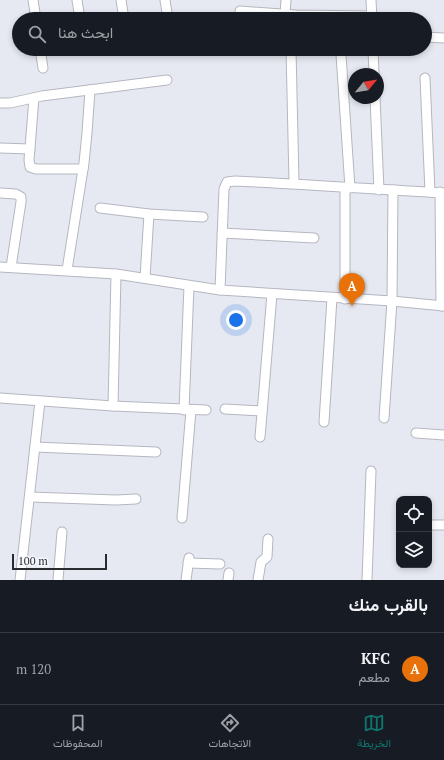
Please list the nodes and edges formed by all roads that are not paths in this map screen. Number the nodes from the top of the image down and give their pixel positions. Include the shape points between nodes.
1 (33, 0) edge
2 (77, 0) edge
3 (121, 0) edge
4 (165, 0) edge
5 (286, 0) edge
6 (371, 0) edge
7 (240, 11) dead end
8 (35, 12) edge
9 (79, 12) edge
10 (123, 12) edge
11 (167, 12) edge
12 (255, 12) edge
13 (285, 12) edge
14 (372, 12) edge
15 (432, 37) edge
16 (444, 38) edge
17 (42, 56) edge
18 (291, 56) edge
19 (341, 56) edge
20 (373, 56) edge
21 (43, 68) dead end
22 (374, 68) edge
23 (425, 78) dead end
24 (167, 80) dead end
25 (90, 90) junction
26 (34, 98) junction
27 (0, 103) edge
28 (375, 104) edge
29 (0, 148) edge
30 (30, 149) junction
31 (83, 169) junction
32 (294, 183) junction
33 (348, 188) junction
34 (379, 190) junction
35 (394, 190) junction
36 (430, 192) junction
37 (0, 193) edge
38 (442, 193) edge
39 (100, 208) dead end
40 (149, 214) junction
41 (203, 217) dead end
42 (222, 233) junction
43 (314, 238) dead end
44 (0, 267) edge
45 (11, 267) junction
46 (67, 270) junction
47 (116, 274) junction
48 (145, 278) junction
49 (189, 286) junction
50 (220, 290) junction
51 (272, 294) junction
52 (332, 298) junction
53 (345, 299) junction
54 (392, 301) junction
55 (443, 306) edge
56 (0, 398) edge
57 (40, 401) junction
58 (113, 406) junction
59 (187, 410) junction
60 (206, 410) dead end
61 (225, 410) dead end
62 (262, 411) junction
63 (384, 418) dead end
64 (324, 422) dead end
65 (416, 433) dead end
66 (444, 435) edge
67 (260, 437) dead end
68 (35, 447) junction
69 (156, 452) dead end
70 (372, 471) dead end
71 (30, 497) junction
72 (136, 499) dead end
73 (182, 518) dead end
74 (432, 525) edge
75 (444, 526) edge
76 (62, 532) dead end
77 (268, 538) dead end
78 (220, 564) dead end
79 (20, 580) edge
80 (58, 580) edge
81 (186, 580) edge
82 (258, 580) edge
83 (367, 580) edge

1 - 8 street
2 - 9 street
3 - 10 street
4 - 11 street
5 - 13 street
6 - 14 street
7 - 12 street
15 - 16 street
17 - 21 street
18 - 32 street
19 - 33 street
20 - 22 street
23 - 36 street
24 - 25 street
25 - 26 street
25 - 31 street
26 - 27 street
26 - 30 street
28 - 34 street
29 - 30 street
30 - 31 street via 30,167
31 - 46 street
32 - 33 street
32 - 42 street via 227,182 224,188
33 - 34 street
33 - 53 street
34 - 35 street
35 - 36 street
35 - 54 street
36 - 38 street
37 - 45 street via 16,194 21,197
38 - 55 street
39 - 40 street
40 - 41 street
40 - 48 street
42 - 43 street
42 - 50 street
44 - 45 street
45 - 46 street
46 - 47 street
47 - 48 street
47 - 58 street
48 - 49 street
49 - 50 street
49 - 59 street
50 - 51 street
51 - 52 street
51 - 62 street
52 - 53 street
52 - 64 street
53 - 54 street
54 - 55 street
54 - 63 street
56 - 57 street
57 - 58 street
57 - 68 street
58 - 59 street
59 - 60 street
59 - 73 street
61 - 62 street
62 - 67 street
65 - 66 street
68 - 69 street
68 - 71 street
70 - 83 street
71 - 72 street
71 - 79 street
74 - 75 street
76 - 80 street
77 - 82 street via 267,557 261,562
78 - 81 street via 188,560

